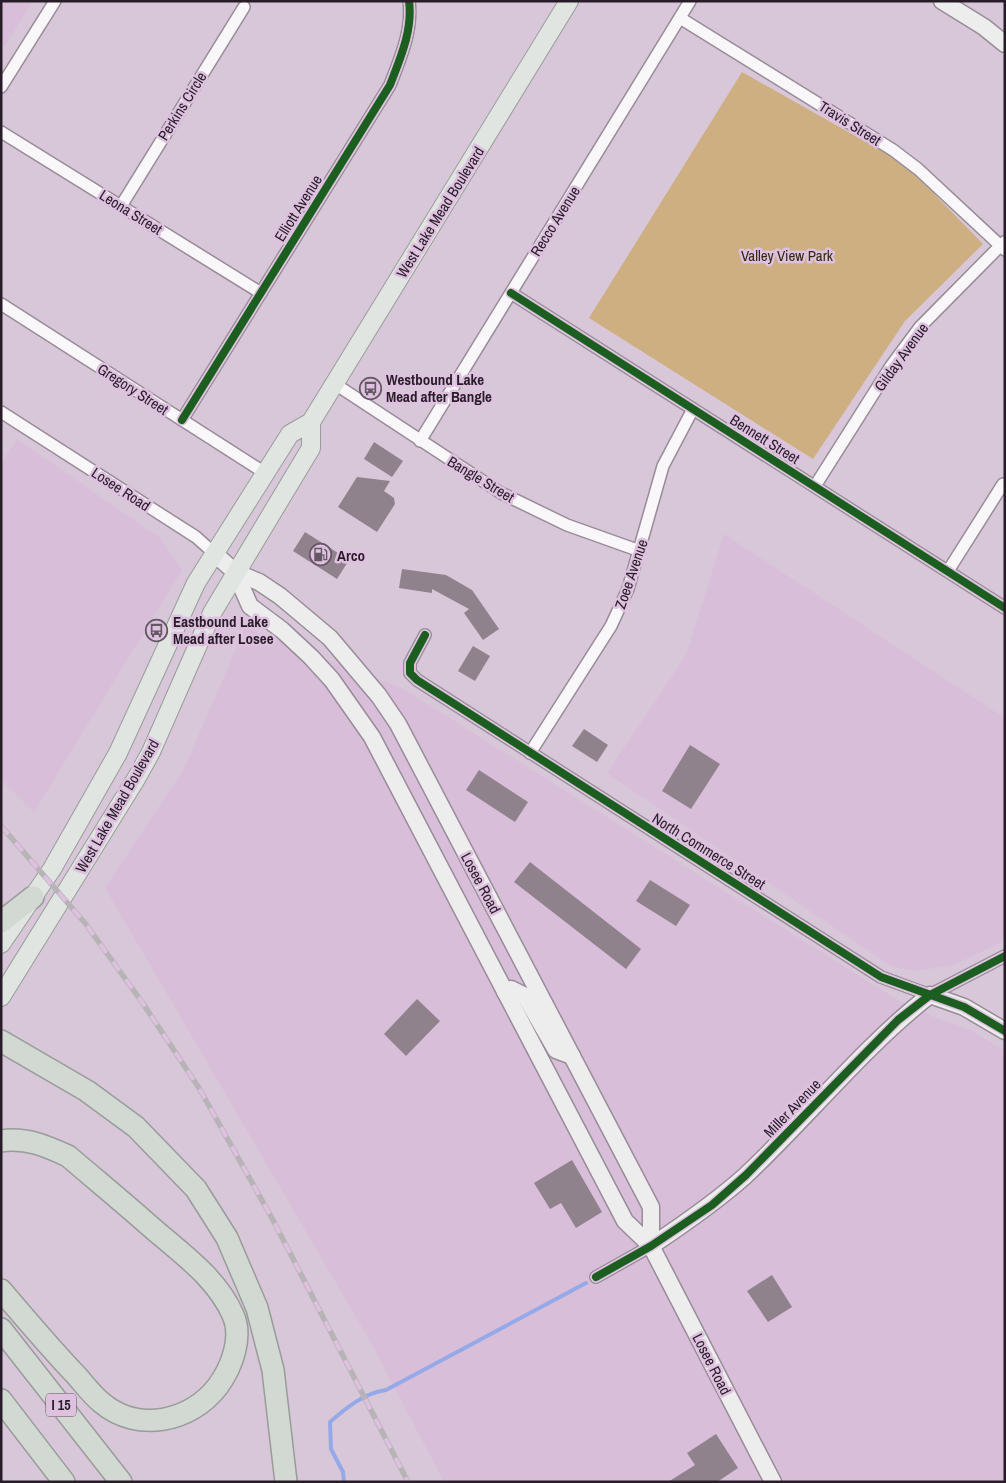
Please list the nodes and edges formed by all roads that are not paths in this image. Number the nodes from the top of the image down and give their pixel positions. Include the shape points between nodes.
1 (55, 1) edge
2 (409, 1) edge
3 (569, 1) edge
4 (690, 1) edge
5 (942, 1) edge
6 (244, 7) dead end
7 (680, 18) junction
8 (1005, 44) edge
9 (1, 87) edge
10 (1, 132) edge
11 (120, 206) junction
12 (1003, 246) edge
13 (261, 293) junction
14 (511, 293) junction
15 (1, 304) edge
16 (335, 384) junction
17 (693, 409) junction
18 (1, 412) edge
19 (182, 420) junction
20 (311, 422) junction
21 (420, 441) junction
22 (265, 473) junction
23 (1003, 484) dead end
24 (815, 486) junction
25 (640, 551) junction
26 (216, 554) junction
27 (948, 571) junction
28 (235, 572) junction
29 (1005, 608) edge
30 (425, 635) dead end
31 (530, 753) junction
32 (33, 897) junction
33 (1, 922) edge
34 (1, 944) edge
35 (1005, 956) edge
36 (505, 992) junction
37 (930, 995) junction
38 (1, 997) edge
39 (1005, 1031) edge
40 (1, 1041) edge
41 (572, 1056) junction
42 (1, 1141) edge
43 (651, 1246) junction
44 (596, 1277) dead end
45 (1, 1290) edge
46 (1, 1329) edge
47 (1, 1400) edge
48 (64, 1482) edge
49 (121, 1482) edge
50 (286, 1482) edge
51 (773, 1482) edge

1 - 9 street
2 - 13 street, Elliott Avenue via 405,47 390,85
3 - 16 main road, West Lake Mead Boulevard
4 - 7 street, Recco Avenue
5 - 8 main road
6 - 11 street, Perkins Circle
7 - 12 street, Travis Street via 894,150
7 - 14 street, Recco Avenue
10 - 11 street, Leona Street
11 - 13 street, Leona Street
12 - 24 street, Gilday Avenue via 920,327 891,366
13 - 19 street, Elliott Avenue
14 - 17 street, Bennett Street
14 - 21 street, Recco Avenue
15 - 19 street, Gregory Street
16 - 20 main road, West Lake Mead Boulevard
16 - 21 street, Bangle Street
17 - 24 street, Bennett Street
17 - 25 street, Zoee Avenue via 663,466
18 - 26 street, Losee Road via 196,537
19 - 22 street, Gregory Street
20 - 22 main road, West Lake Mead Boulevard via 290,434
20 - 28 main road, West Lake Mead Boulevard via 311,448
21 - 25 street, Bangle Street via 501,493 567,526
22 - 26 main road, West Lake Mead Boulevard
23 - 27 street
24 - 27 street, Bennett Street
25 - 31 street, Zoee Avenue via 612,626
26 - 28 main road, Losee Road
26 - 32 main road, West Lake Mead Boulevard via 196,582 118,753
27 - 29 street, Bennett Street
28 - 36 main road, Losee Road via 250,606 311,657 332,680 372,737
28 - 38 main road, West Lake Mead Boulevard via 212,613 151,752
28 - 41 main road, Losee Road via 260,582 306,617 330,638 379,696 398,724
30 - 31 street, North Commerce Street via 410,663 410,673
31 - 37 street, North Commerce Street via 881,977
32 - 33 highway
32 - 34 main road, West Lake Mead Boulevard
35 - 37 street, Miller Avenue
36 - 41 main road via 511,989 525,996 556,1050
36 - 43 main road, Losee Road via 625,1221
37 - 39 main road, North Commerce Street via 964,1007
37 - 43 main road, Miller Avenue via 898,1020 746,1175 712,1205
40 - 50 highway via 87,1091 136,1127 196,1189 227,1238 257,1308 273,1370
41 - 43 main road, Losee Road via 651,1207
42 - 45 highway via 16,1139 39,1143 68,1156 215,1284 234,1316 237,1340 228,1374 213,1393 188,1413 166,1420 143,1421 123,1415 102,1404
43 - 44 street, Miller Avenue
43 - 51 main road, Losee Road
46 - 49 highway, I 15
47 - 48 highway

